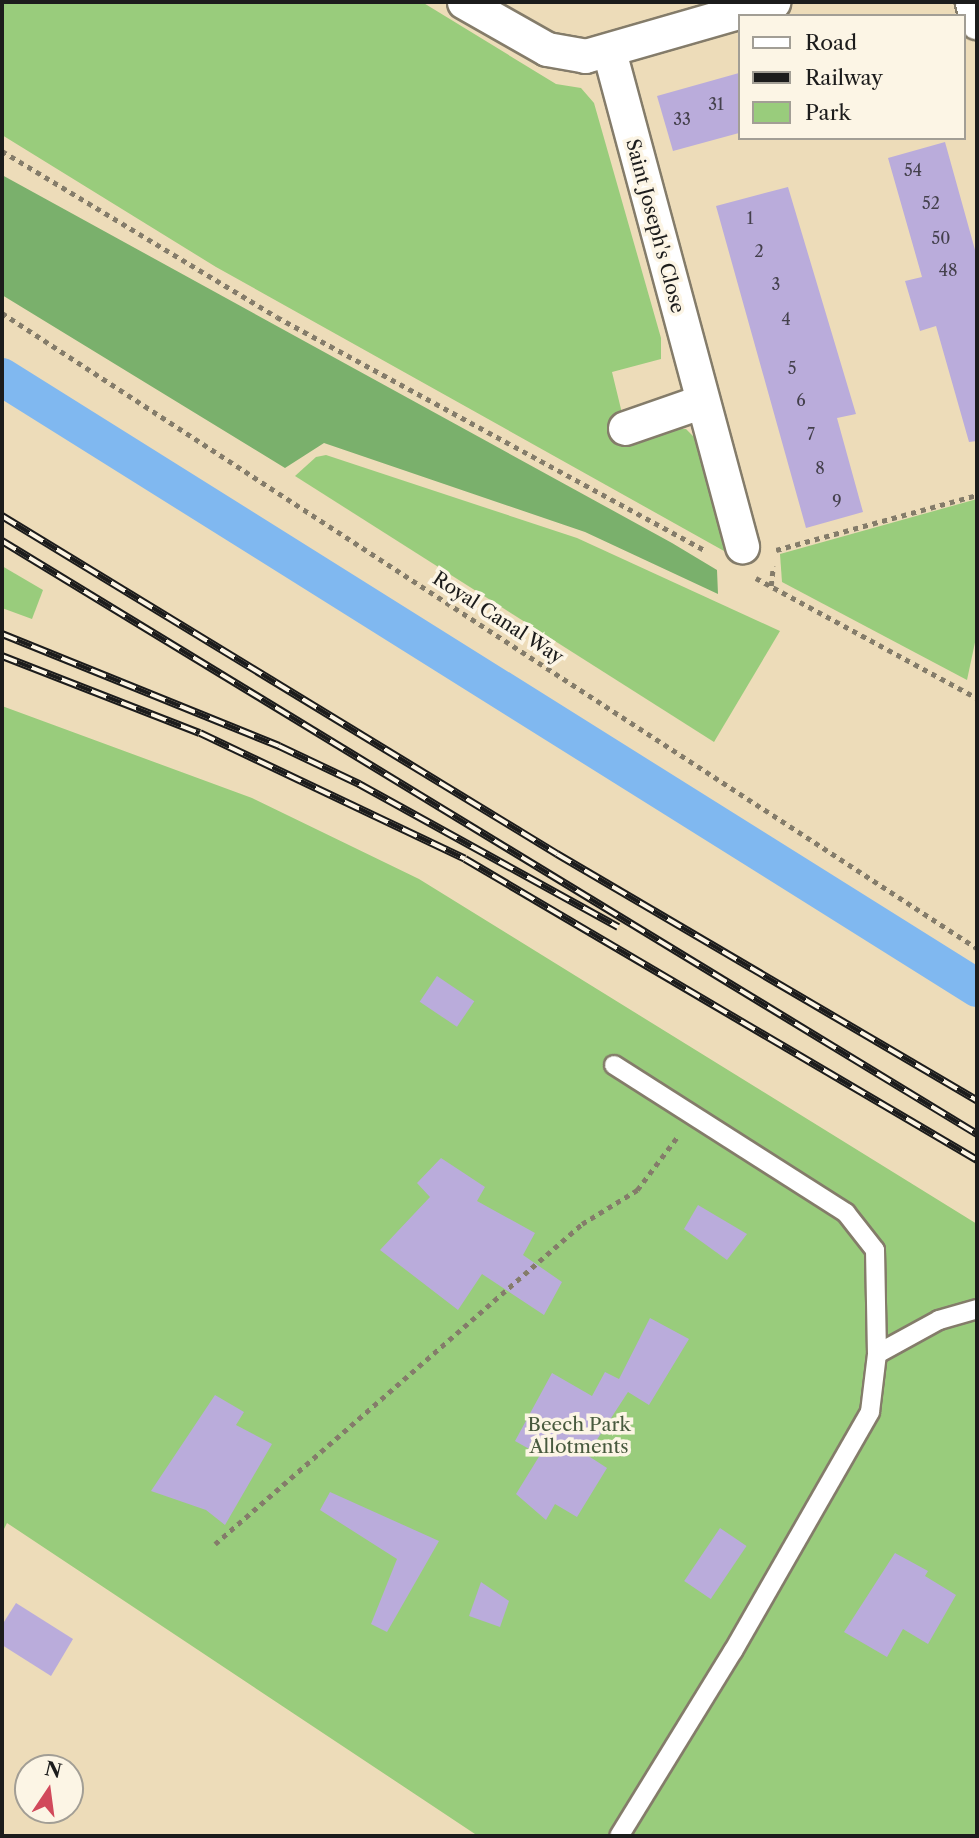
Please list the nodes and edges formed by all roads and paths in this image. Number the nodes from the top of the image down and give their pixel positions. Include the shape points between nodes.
1 (464, 2) edge
2 (773, 2) edge
3 (972, 2) edge
4 (977, 22) edge
5 (609, 51) junction
6 (2, 151) edge
7 (2, 313) edge
8 (700, 402) junction
9 (625, 428) dead end
10 (977, 495) edge
11 (735, 558) junction
12 (977, 698) edge
13 (977, 948) edge
14 (614, 1065) dead end
15 (693, 1115) junction
16 (977, 1309) edge
17 (877, 1354) junction
18 (215, 1544) dead end
19 (619, 1836) edge

1 - 5 street via 547,49 585,56
2 - 5 street
3 - 4 street
5 - 8 street, Saint Joseph's Close
6 - 11 path via 277,317
7 - 13 path, Royal Canal Way
8 - 9 street
8 - 11 street, Saint Joseph's Close
10 - 11 path via 765,554
11 - 12 path
14 - 15 lane
15 - 17 lane via 846,1213 875,1250
15 - 18 path via 637,1190 582,1224
16 - 17 lane via 939,1320
17 - 19 lane via 870,1412 733,1651

